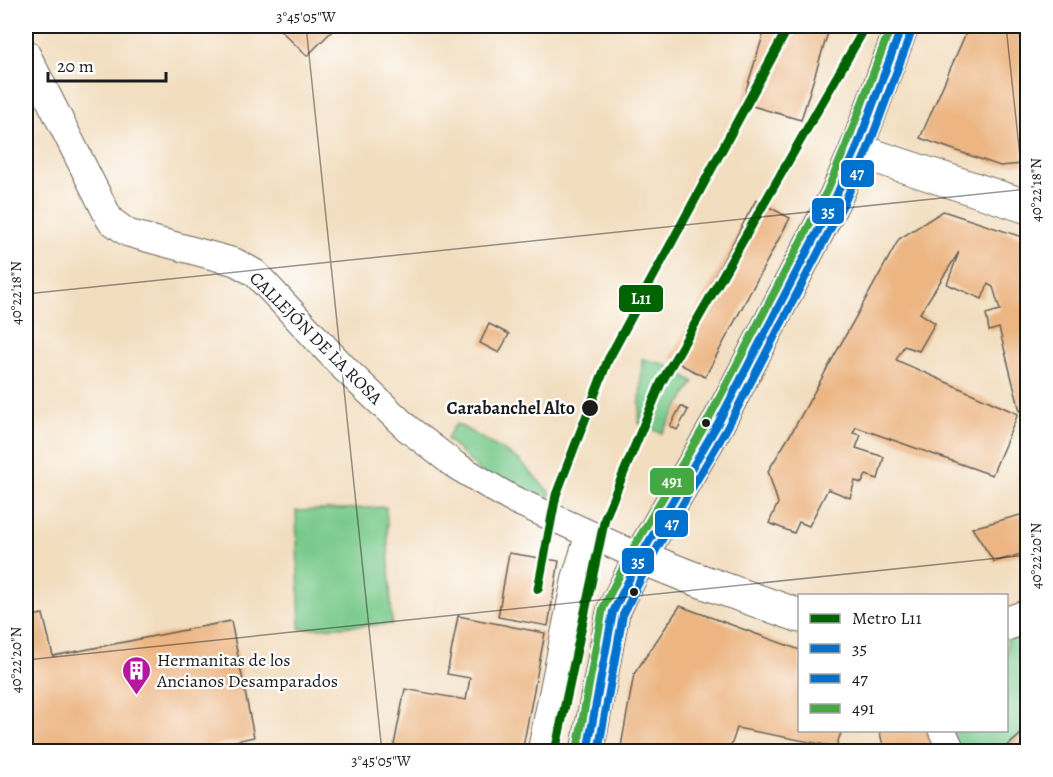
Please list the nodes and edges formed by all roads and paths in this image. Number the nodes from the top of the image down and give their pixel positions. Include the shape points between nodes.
1 (902, 26) edge
2 (26, 53) edge
3 (856, 150) junction
4 (1028, 207) edge
5 (589, 535) junction
6 (640, 557) junction
7 (798, 615) edge
8 (1028, 616) edge
9 (1008, 623) edge
10 (943, 732) edge
11 (542, 752) edge
12 (587, 752) edge
13 (951, 752) edge

1 - 3 main road
2 - 5 street, CALLEJÓN DE LA ROSA via 110,219 128,233 235,262 255,273 407,428 455,465 510,498
3 - 4 main road
3 - 6 main road via 722,414
5 - 6 street, CALLEJÓN DE LA ROSA
5 - 11 street via 576,577
6 - 7 main road
6 - 12 main road via 613,612
8 - 9 main road
10 - 13 street

